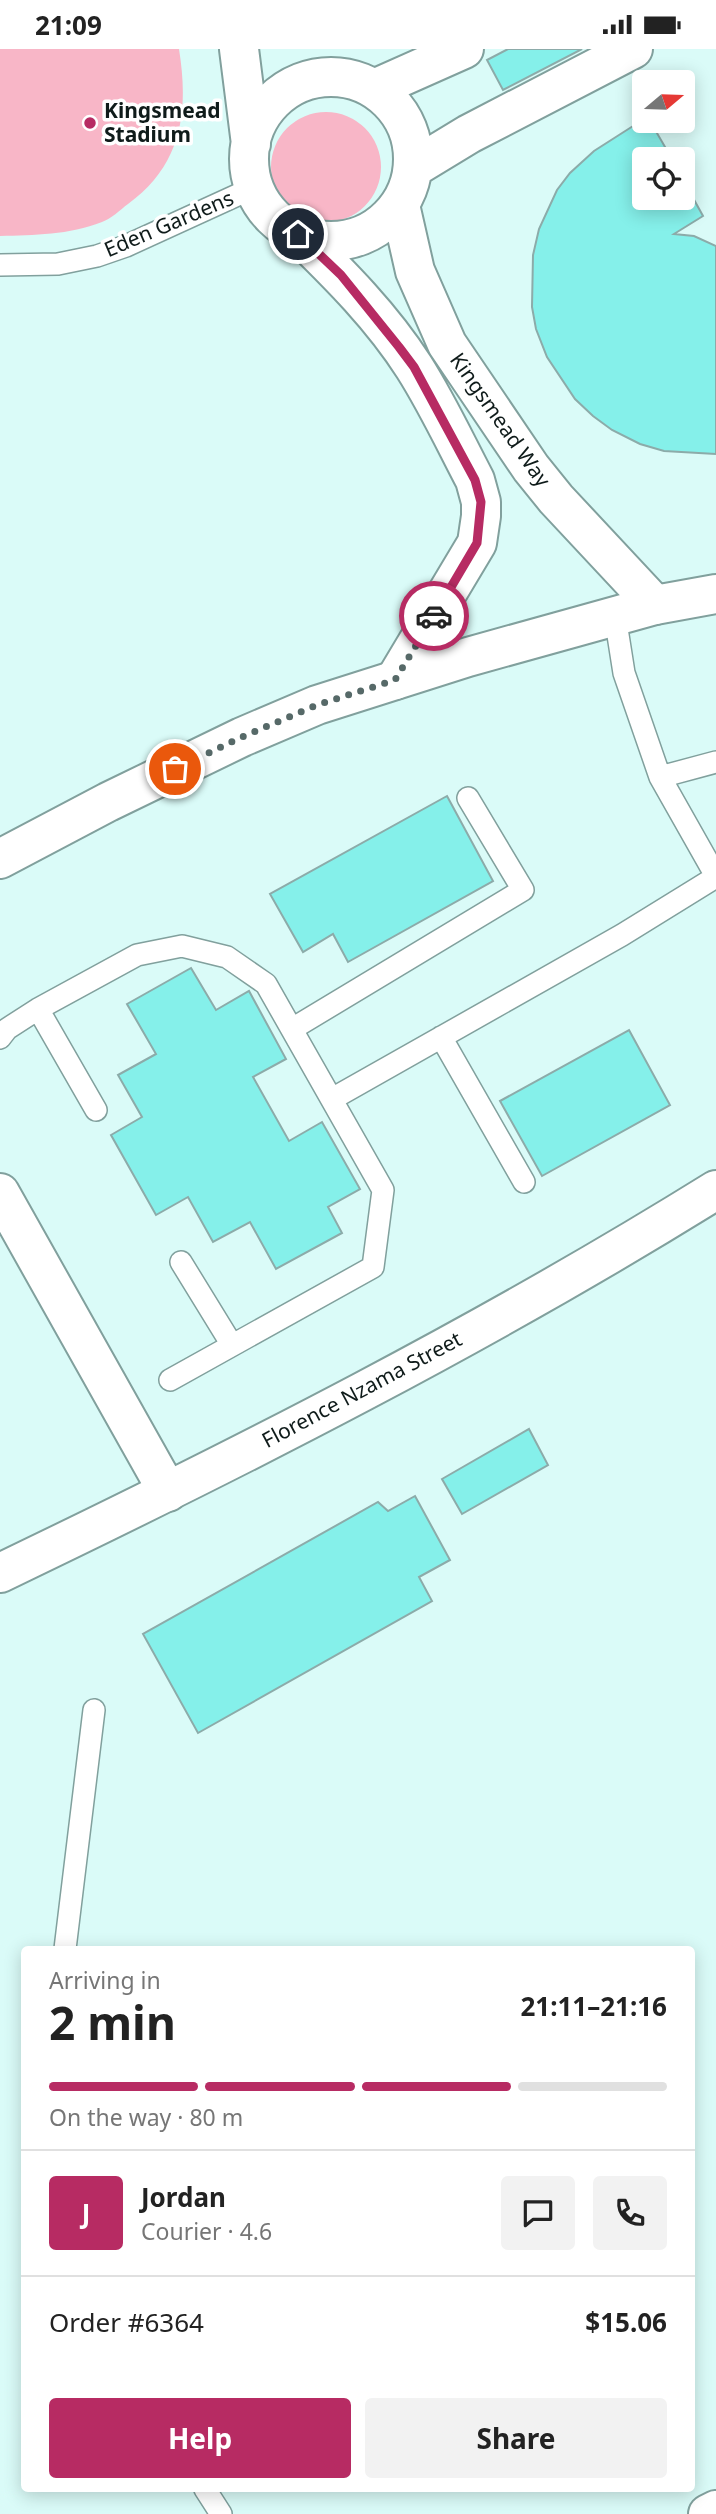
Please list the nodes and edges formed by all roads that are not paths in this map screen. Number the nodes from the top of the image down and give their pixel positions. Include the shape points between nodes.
1 (239, 49) edge
2 (301, 49) edge
3 (464, 49) edge
4 (633, 49) edge
5 (327, 77) junction
6 (374, 89) junction
7 (251, 144) junction
8 (413, 168) junction
9 (255, 187) junction
10 (400, 205) junction
11 (298, 234) junction
12 (0, 265) edge
13 (716, 594) edge
14 (655, 605) junction
15 (615, 616) junction
16 (395, 680) junction
17 (716, 762) edge
18 (660, 777) junction
19 (468, 797) dead end
20 (0, 859) edge
21 (716, 876) edge
22 (38, 1009) junction
23 (292, 1029) junction
24 (441, 1037) junction
25 (0, 1038) edge
26 (332, 1099) junction
27 (96, 1110) dead end
28 (524, 1182) dead end
29 (716, 1190) edge
30 (0, 1193) edge
31 (181, 1262) dead end
32 (232, 1345) junction
33 (170, 1380) dead end
34 (168, 1492) junction
35 (0, 1573) edge
36 (94, 1710) dead end
37 (65, 1946) edge
38 (207, 2492) edge
39 (716, 2510) edge
40 (221, 2514) edge
41 (708, 2514) edge

1 - 7 main road
2 - 5 main road
3 - 6 main road
4 - 8 main road
5 - 6 main road via 352,79
5 - 7 main road via 285,91 257,124
6 - 8 main road via 405,122
7 - 9 main road
8 - 10 main road
9 - 11 main road via 265,207
9 - 12 lane, Eden Gardens via 97,256 58,264
10 - 11 main road via 378,227 360,236 319,240
10 - 14 main road, Kingsmead Way via 415,271 447,344 531,468
11 - 16 main road, Kingsmead Way via 341,275 414,367 479,492 477,543
13 - 14 main road
14 - 15 main road
15 - 16 main road
15 - 18 lane via 624,673
16 - 20 main road via 317,705 242,737
17 - 18 lane
18 - 21 lane
19 - 23 lane via 523,890
21 - 24 lane
22 - 23 lane via 137,955 182,946 227,957 266,984
22 - 25 lane
22 - 27 lane
23 - 26 lane
24 - 26 lane
24 - 28 lane
26 - 32 lane via 383,1189 373,1266
29 - 34 main road, Florence Nzama Street via 628,1245 345,1402
30 - 34 main road
31 - 32 lane
32 - 33 lane
34 - 35 main road, Florence Nzama Street
36 - 37 lane
38 - 40 lane
39 - 41 main road

